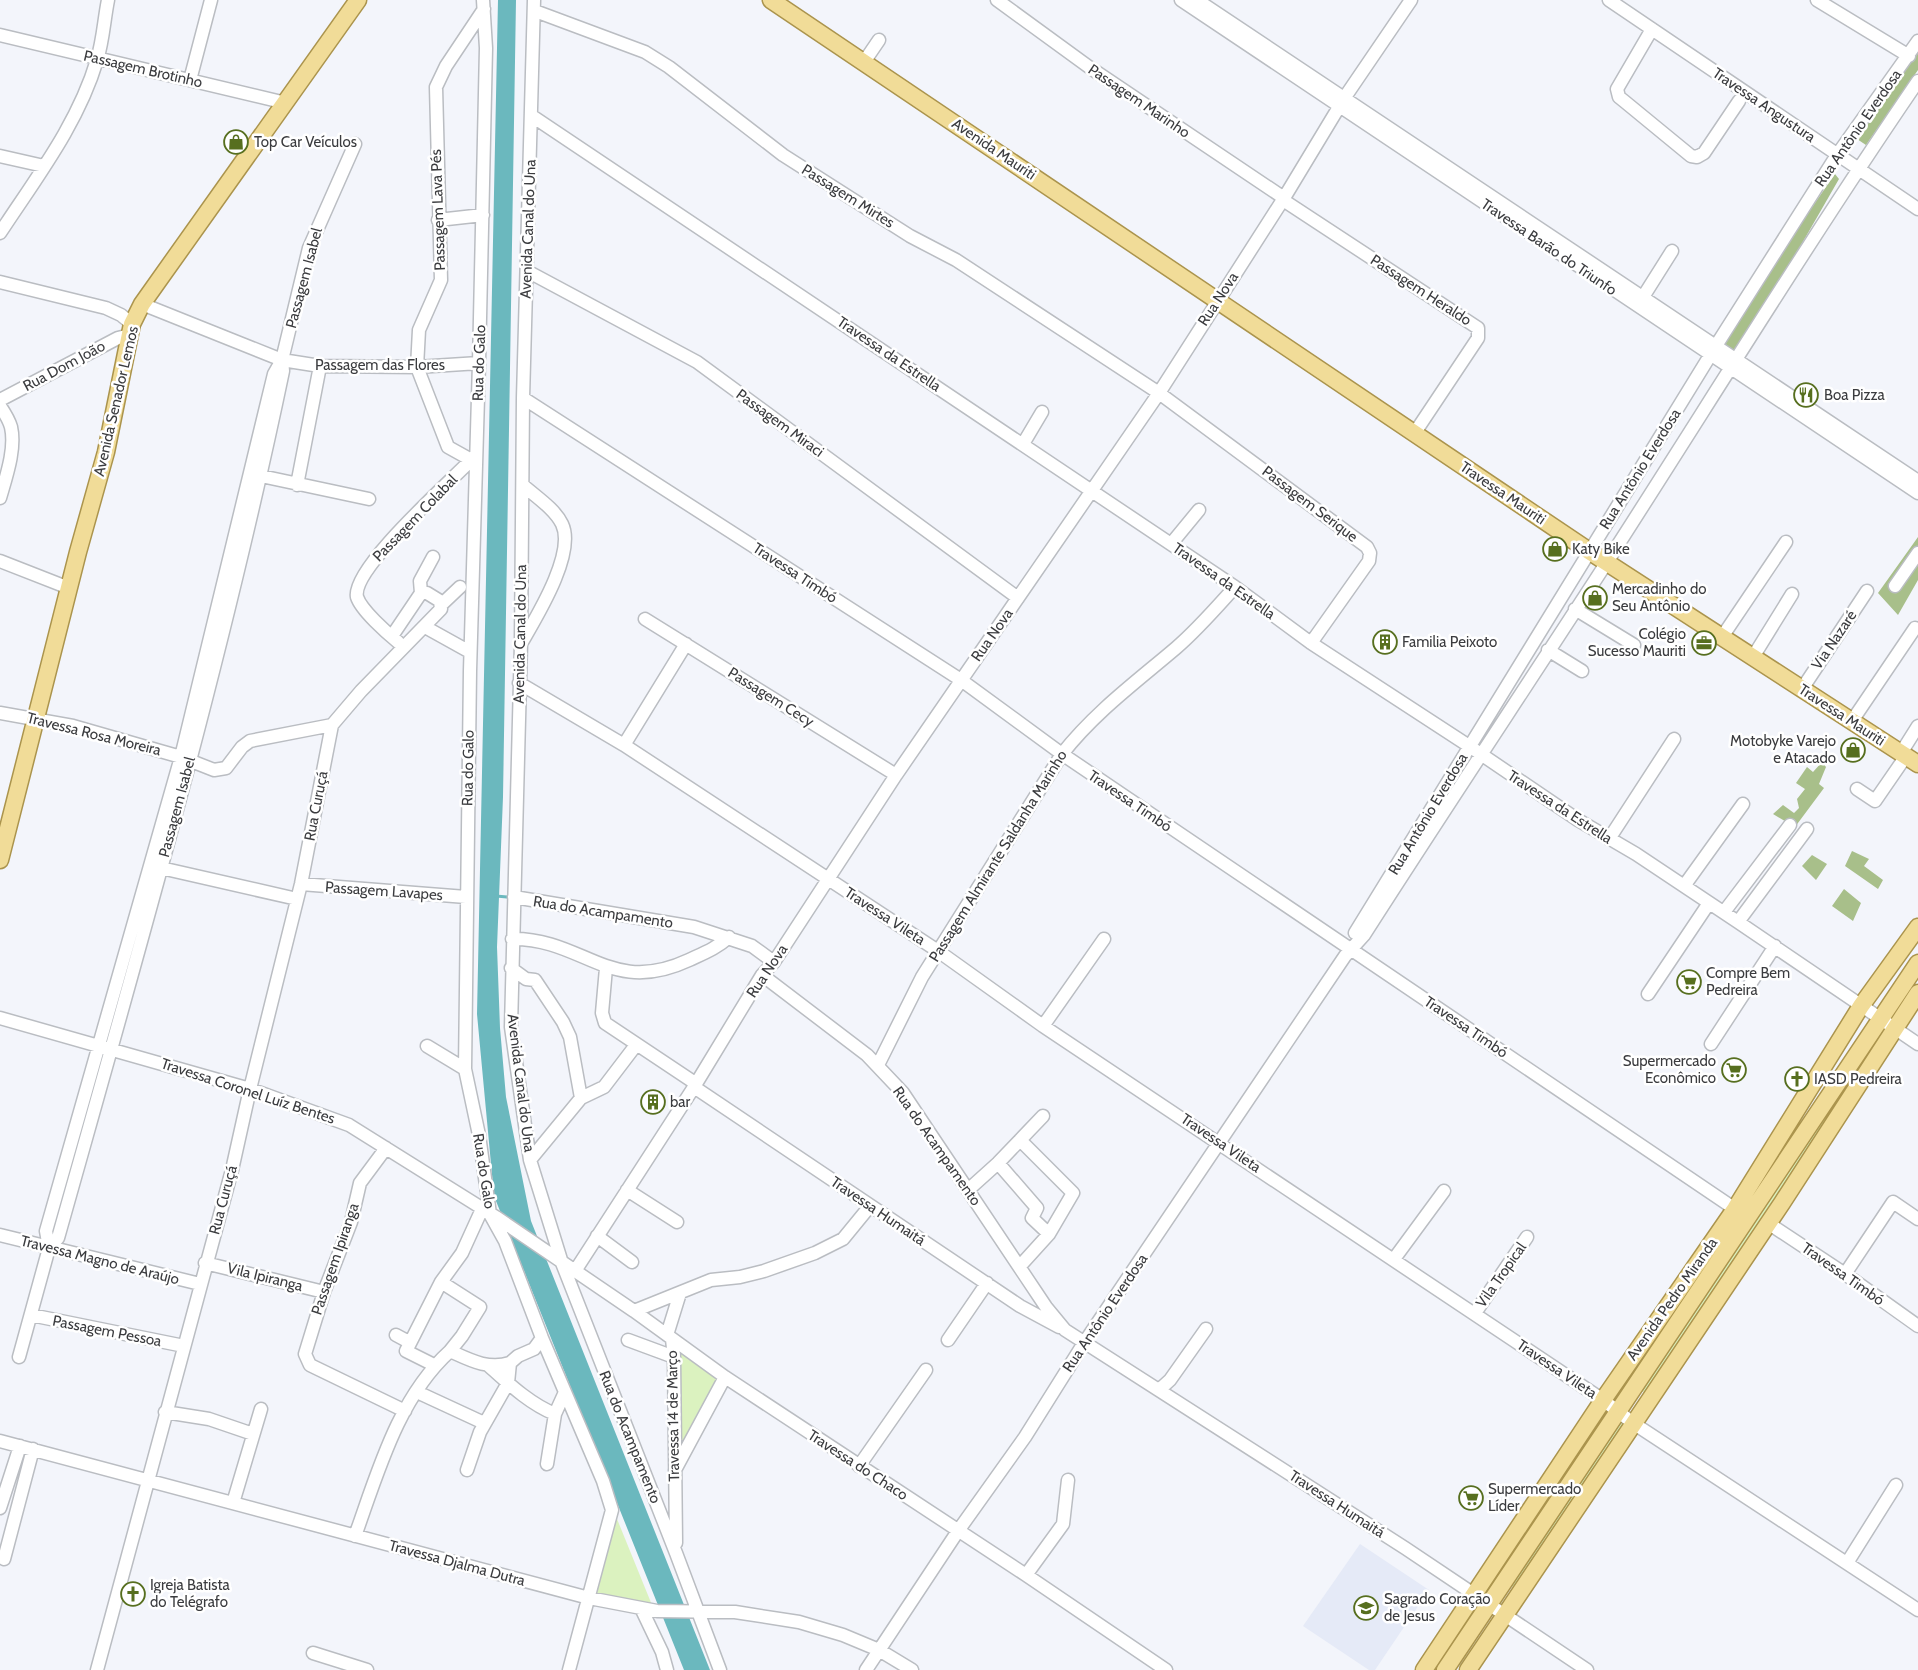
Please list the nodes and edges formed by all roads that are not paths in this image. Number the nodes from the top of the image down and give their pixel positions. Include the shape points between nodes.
1 (108, 0) edge
2 (211, 0) edge
3 (358, 0) edge
4 (771, 0) edge
5 (997, 0) edge
6 (1181, 0) edge
7 (1197, 0) edge
8 (1411, 0) edge
9 (1609, 0) edge
10 (1817, 0) edge
11 (483, 5) edge
12 (534, 5) edge
13 (1652, 29) junction
14 (0, 35) edge
15 (879, 40) dead end
16 (1918, 41) edge
17 (1909, 56) junction
18 (98, 58) junction
19 (864, 62) junction
20 (1289, 66) junction
21 (190, 80) junction
22 (1918, 82) edge
23 (1739, 100) dead end
24 (1342, 101) junction
25 (286, 103) junction
26 (532, 116) junction
27 (356, 144) dead end
28 (1837, 155) junction
29 (0, 156) edge
30 (44, 166) junction
31 (1858, 169) junction
32 (1283, 199) junction
33 (1918, 209) edge
34 (483, 215) junction
35 (438, 220) junction
36 (0, 233) edge
37 (1539, 234) junction
38 (1672, 251) dead end
39 (527, 271) junction
40 (0, 282) edge
41 (1643, 297) junction
42 (1217, 299) junction
43 (142, 304) junction
44 (131, 330) junction
45 (1713, 350) junction
46 (282, 360) junction
47 (480, 363) junction
48 (1732, 363) junction
49 (320, 366) junction
50 (417, 367) junction
51 (1159, 393) junction
52 (523, 398) junction
53 (0, 400) edge
54 (0, 406) edge
55 (1042, 412) dead end
56 (1414, 434) junction
57 (1023, 444) junction
58 (1857, 446) junction
59 (473, 461) junction
60 (261, 476) junction
61 (1918, 481) edge
62 (297, 485) junction
63 (524, 486) junction
64 (1092, 492) junction
65 (1918, 493) edge
66 (0, 498) edge
67 (369, 499) dead end
68 (1198, 510) dead end
69 (1786, 542) dead end
70 (1171, 544) junction
71 (1589, 551) junction
72 (1918, 554) edge
73 (433, 557) dead end
74 (1607, 561) junction
75 (0, 562) edge
76 (1573, 578) junction
77 (1895, 586) dead end
78 (460, 587) dead end
79 (1235, 587) junction
80 (69, 588) junction
81 (1589, 588) junction
82 (1867, 591) dead end
83 (420, 592) junction
84 (1792, 594) dead end
85 (521, 598) junction
86 (544, 598) junction
87 (1018, 598) junction
88 (442, 605) junction
89 (1575, 608) junction
90 (645, 618) dead end
91 (425, 627) junction
92 (1915, 628) dead end
93 (392, 636) junction
94 (1722, 637) junction
95 (521, 643) junction
96 (1311, 643) junction
97 (686, 644) junction
98 (1634, 645) dead end
99 (405, 648) junction
100 (1548, 650) junction
101 (470, 652) junction
102 (1753, 657) junction
103 (1582, 671) dead end
104 (961, 680) junction
105 (519, 683) junction
106 (1802, 688) junction
107 (0, 713) edge
108 (37, 718) junction
109 (1852, 721) junction
110 (332, 725) junction
111 (1918, 726) edge
112 (1674, 739) dead end
113 (624, 745) junction
114 (1469, 746) junction
115 (1062, 754) junction
116 (1480, 754) junction
117 (186, 758) junction
118 (1908, 758) edge
119 (896, 775) junction
120 (1857, 789) dead end
121 (1742, 804) dead end
122 (1790, 825) dead end
123 (1807, 829) dead end
124 (1609, 839) junction
125 (0, 860) edge
126 (161, 868) junction
127 (827, 878) junction
128 (301, 884) junction
129 (1684, 886) junction
130 (466, 897) junction
131 (514, 898) junction
132 (297, 899) junction
133 (1709, 903) junction
134 (1724, 912) junction
135 (1738, 922) junction
136 (1918, 927) edge
137 (729, 937) junction
138 (512, 939) junction
139 (1104, 940) dead end
140 (1775, 946) junction
141 (938, 951) junction
142 (1348, 951) junction
143 (774, 962) junction
144 (1918, 963) edge
145 (511, 968) junction
146 (606, 968) junction
147 (762, 975) junction
148 (1918, 993) edge
149 (1648, 994) dead end
150 (1861, 1006) junction
151 (0, 1018) edge
152 (1880, 1018) junction
153 (1043, 1026) junction
154 (1895, 1028) junction
155 (1711, 1044) dead end
156 (1918, 1044) edge
157 (636, 1045) junction
158 (427, 1046) dead end
159 (105, 1047) junction
160 (878, 1065) junction
161 (465, 1069) junction
162 (694, 1085) junction
163 (250, 1089) junction
164 (581, 1098) junction
165 (1043, 1116) dead end
166 (1020, 1140) junction
167 (1220, 1143) junction
168 (386, 1148) junction
169 (530, 1160) junction
170 (998, 1163) junction
171 (627, 1190) junction
172 (968, 1190) junction
173 (1444, 1191) dead end
174 (870, 1206) junction
175 (1735, 1208) junction
176 (489, 1214) junction
177 (1918, 1219) edge
178 (677, 1222) dead end
179 (1768, 1223) junction
180 (1049, 1234) junction
181 (0, 1235) edge
182 (598, 1236) junction
183 (1527, 1237) dead end
184 (48, 1248) junction
185 (557, 1259) junction
186 (1394, 1259) junction
187 (632, 1262) dead end
188 (206, 1263) junction
189 (1020, 1266) junction
190 (575, 1271) junction
191 (1845, 1274) junction
192 (440, 1282) junction
193 (987, 1283) junction
194 (200, 1284) junction
195 (324, 1292) junction
196 (680, 1293) junction
197 (634, 1311) junction
198 (1474, 1313) junction
199 (31, 1315) junction
200 (1917, 1323) edge
201 (1206, 1329) dead end
202 (1065, 1330) junction
203 (396, 1335) dead end
204 (669, 1337) junction
205 (542, 1338) junction
206 (628, 1340) dead end
207 (948, 1340) dead end
208 (409, 1342) junction
209 (1084, 1343) junction
210 (184, 1346) junction
211 (450, 1351) junction
212 (19, 1357) dead end
213 (674, 1357) junction
214 (510, 1363) junction
215 (434, 1365) junction
216 (489, 1366) junction
217 (926, 1370) dead end
218 (725, 1377) junction
219 (508, 1383) junction
220 (1159, 1390) junction
221 (417, 1392) junction
222 (565, 1392) junction
223 (1603, 1400) junction
224 (261, 1409) dead end
225 (405, 1411) junction
226 (1619, 1411) junction
227 (165, 1412) junction
228 (555, 1414) junction
229 (1633, 1422) junction
230 (484, 1423) junction
231 (253, 1434) junction
232 (0, 1441) edge
233 (20, 1446) junction
234 (33, 1449) junction
235 (547, 1464) dead end
236 (860, 1466) junction
237 (467, 1470) dead end
238 (674, 1472) junction
239 (1068, 1480) dead end
240 (146, 1481) junction
241 (1896, 1486) dead end
242 (232, 1503) junction
243 (0, 1508) edge
244 (958, 1531) junction
245 (355, 1536) junction
246 (676, 1553) junction
247 (4, 1559) dead end
248 (1846, 1563) junction
249 (1026, 1575) junction
250 (1473, 1595) junction
251 (592, 1599) junction
252 (1489, 1606) junction
253 (641, 1608) junction
254 (1918, 1610) edge
255 (695, 1611) junction
256 (1505, 1615) junction
257 (880, 1650) junction
258 (313, 1653) dead end
259 (1580, 1668) edge
260 (97, 1670) edge
261 (367, 1670) edge
262 (569, 1670) edge
263 (575, 1670) edge
264 (667, 1670) edge
265 (720, 1670) edge
266 (866, 1670) edge
267 (912, 1670) edge
268 (1166, 1670) edge
269 (1424, 1670) edge
270 (1446, 1670) edge
271 (1468, 1670) edge

1 - 18 street
2 - 21 street
3 - 25 main road, Avenida Senador Lemos
4 - 19 main road, Avenida Mauriti
5 - 32 street, Passagem Marinho via 1050,40
6 - 20 street, Travessa Barão do Triunfo
7 - 20 street, Travessa Barão do Triunfo
8 - 24 street, Rua Nova
9 - 13 street, Travessa Angustura
10 - 17 street
11 - 34 street, Rua do Galo via 486,48
11 - 35 street, Passagem Lava Pés via 436,87
12 - 26 street, Avenida Canal do Una
12 - 51 street, Passagem Mirtes via 645,52 783,155 910,236 956,260
13 - 23 street via 1617,89 1619,97 1690,156 1704,153
13 - 28 street, Travessa Angustura
14 - 18 street, Passagem Brotinho
15 - 19 street
16 - 17 street, Rua Antônio Everdosa
17 - 28 street, Rua Antônio Everdosa
18 - 21 street, Passagem Brotinho
18 - 30 street via 66,133
19 - 42 main road, Avenida Mauriti
20 - 24 street, Travessa Barão do Triunfo
21 - 25 street, Passagem Brotinho
22 - 31 street, Rua Antônio Everdosa
24 - 32 street, Rua Nova
24 - 37 street, Travessa Barão do Triunfo
25 - 43 main road, Avenida Senador Lemos
26 - 39 street, Avenida Canal do Una
26 - 57 street, Travessa da Estrella
27 - 46 street, Passagem Isabel via 309,248
28 - 31 street, Travessa Angustura
28 - 45 street, Rua Antônio Everdosa
29 - 30 street
30 - 36 street
31 - 33 street, Travessa Angustura
31 - 48 street, Rua Antônio Everdosa
32 - 42 street, Rua Nova
32 - 56 street, Passagem Heraldo via 1478,328 1478,338
34 - 35 street
34 - 47 street, Rua do Galo
35 - 50 street, Passagem Lava Pés via 441,280 419,330
37 - 41 street, Travessa Barão do Triunfo
37 - 45 street, Travessa Barão do Triunfo
38 - 41 street
39 - 52 street, Avenida Canal do Una
39 - 87 street, Passagem Miraci via 696,362
40 - 44 street via 106,308 122,315
41 - 45 street, Travessa Barão do Triunfo
42 - 51 street, Rua Nova
42 - 56 main road, Travessa Mauriti
43 - 44 main road, Avenida Senador Lemos
43 - 46 street, Passagem das Flores
44 - 53 street, Rua Dom João
44 - 80 main road, Avenida Senador Lemos via 106,452
45 - 48 street, Travessa Barão do Triunfo
45 - 71 street, Rua Antônio Everdosa
46 - 49 street, Passagem das Flores
46 - 60 street, Passagem Isabel via 283,371
46 - 117 street, Passagem Isabel via 274,374
47 - 50 street, Passagem das Flores
47 - 59 street, Rua do Galo
48 - 58 street, Travessa Barão do Triunfo
48 - 74 street, Rua Antônio Everdosa
49 - 50 street, Passagem das Flores
49 - 62 street
50 - 59 street, Passagem Lava Pés via 448,447
51 - 64 street, Rua Nova
51 - 96 street, Passagem Serique via 1370,550 1369,561
52 - 63 street, Avenida Canal do Una
52 - 104 street, Travessa Timbó
54 - 66 street via 12,434
55 - 57 street
56 - 71 main road, Travessa Mauriti
57 - 64 street, Travessa da Estrella
58 - 61 street, Travessa Barão do Triunfo
58 - 65 street, Travessa Barão do Triunfo
59 - 93 street, Passagem Colabal via 377,554 358,585 361,605
59 - 101 street, Rua do Galo
60 - 62 street
60 - 117 street, Passagem Isabel
62 - 67 street
63 - 85 street, Avenida Canal do Una
63 - 86 street via 556,516 564,530 566,548
64 - 70 street, Travessa da Estrella
64 - 87 street, Rua Nova
68 - 70 street
69 - 94 street
70 - 79 street, Travessa da Estrella
71 - 74 main road, Travessa Mauriti
71 - 76 street, Rua Antônio Everdosa
72 - 77 street
73 - 83 street via 420,581
74 - 81 street, Rua Antônio Everdosa
74 - 94 main road, Travessa Mauriti
75 - 80 street
76 - 81 street via 1585,578
76 - 114 street, Rua Antônio Everdosa
78 - 88 street
79 - 96 street, Travessa da Estrella
79 - 115 street, Passagem Almirante Saldanha Marinho via 1205,622 1108,704
80 - 108 main road, Avenida Senador Lemos
81 - 89 street, Rua Antônio Everdosa
82 - 106 street, Via Nazaré
83 - 88 street via 427,592
83 - 93 street
84 - 102 street
85 - 86 street
85 - 95 street, Avenida Canal do Una
86 - 95 street
87 - 104 street, Rua Nova
88 - 91 street
89 - 98 street
89 - 100 street, Rua Antônio Everdosa
90 - 97 street, Passagem Cecy
91 - 99 street
91 - 101 street
92 - 109 street
93 - 99 street, Passagem Colabal
94 - 102 main road, Travessa Mauriti
95 - 105 street, Avenida Canal do Una
96 - 114 street, Travessa da Estrella
97 - 113 street
97 - 119 street, Passagem Cecy
99 - 110 street
100 - 103 street
100 - 116 street, Rua Antônio Everdosa
101 - 130 street, Rua do Galo
102 - 106 main road, Travessa Mauriti
104 - 115 street, Travessa Timbó
104 - 119 street, Rua Nova
105 - 113 street, Travessa Vileta
105 - 131 street, Avenida Canal do Una
106 - 109 main road, Travessa Mauriti
107 - 108 street, Travessa Rosa Moreira
108 - 117 street, Travessa Rosa Moreira
108 - 125 main road, Avenida Senador Lemos
109 - 118 main road, Travessa Mauriti
110 - 117 street, Travessa Rosa Moreira via 250,741 226,768 214,770
110 - 128 street, Rua Curuçá
111 - 118 street
112 - 124 street
113 - 127 street, Travessa Vileta
114 - 116 street, Travessa da Estrella
114 - 142 street, Rua Antônio Everdosa
115 - 141 street, Passagem Almirante Saldanha Marinho
115 - 142 street, Travessa Timbó
116 - 124 street, Travessa da Estrella
116 - 142 street, Rua Antônio Everdosa
117 - 126 street, Passagem Isabel
117 - 159 street, Passagem Isabel
118 - 120 street via 1874,801
119 - 127 street, Rua Nova
121 - 129 street
122 - 134 street
123 - 135 street
124 - 129 street, Travessa da Estrella
126 - 132 street
126 - 159 street, Passagem Isabel
127 - 141 street, Travessa Vileta
127 - 143 street, Rua Nova
128 - 130 street, Passagem Lavapes
128 - 132 street, Rua Curuçá
129 - 133 street, Travessa da Estrella
130 - 161 street, Rua do Galo
131 - 137 street, Rua do Acampamento via 643,917
131 - 138 street, Avenida Canal do Una
132 - 163 street, Rua Curuçá
133 - 134 street, Travessa da Estrella
133 - 149 street
134 - 135 street, Travessa da Estrella
135 - 140 street, Travessa da Estrella
136 - 150 main road, Avenida Pedro Miranda
137 - 143 street, Rua do Acampamento via 752,946
137 - 146 street via 716,948 668,970 635,973
138 - 145 street, Avenida Canal do Una
138 - 146 street via 539,940
139 - 153 street
140 - 150 street, Travessa da Estrella
140 - 155 street
141 - 153 street, Travessa Vileta
141 - 160 street, Passagem Almirante Saldanha Marinho
142 - 167 street, Rua Antônio Everdosa
142 - 175 street, Travessa Timbó
143 - 147 street, Rua Nova
144 - 152 main road, Avenida Pedro Miranda
145 - 164 street via 526,979 535,980 563,1022 570,1037
145 - 169 street, Avenida Canal do Una via 511,1027
146 - 157 street, Travessa Humaitá via 603,1018 608,1026
147 - 160 street, Rua do Acampamento
147 - 162 street, Rua Nova
148 - 154 main road
150 - 152 street, Travessa da Estrella
150 - 175 main road, Avenida Pedro Miranda
151 - 159 street, Travessa Coronel Luíz Bentes
152 - 154 street, Travessa da Estrella
152 - 226 main road, Avenida Pedro Miranda
153 - 167 street, Travessa Vileta
154 - 156 street, Travessa da Estrella
154 - 179 main road
157 - 162 street, Travessa Humaitá
157 - 164 street via 604,1087
158 - 161 street
159 - 163 street, Travessa Coronel Luíz Bentes
159 - 184 street, Passagem Isabel via 58,1238
160 - 172 street, Rua do Acampamento via 916,1110
161 - 176 street, Rua do Galo via 479,1135
162 - 171 street, Rua Nova
162 - 174 street, Travessa Humaitá
163 - 168 street, Travessa Coronel Luíz Bentes via 349,1125
163 - 188 street, Rua Curuçá
164 - 169 street
165 - 166 street
166 - 170 street
166 - 180 street via 1073,1193
167 - 186 street, Travessa Vileta
167 - 209 street, Rua Antônio Everdosa
168 - 176 street, Travessa Coronel Luíz Bentes
168 - 195 street, Passagem Ipiranga via 360,1182 351,1222
169 - 185 street, Avenida Canal do Una
170 - 172 street
170 - 180 street via 1037,1208 1032,1218
171 - 178 street
171 - 182 street, Rua Nova
172 - 189 street, Rua do Acampamento
173 - 186 street
174 - 193 street, Travessa Humaitá
174 - 196 street via 843,1239 815,1253 764,1271 711,1280
175 - 223 main road, Avenida Pedro Miranda
176 - 185 street, Travessa Coronel Luíz Bentes
176 - 192 street
176 - 205 street, Rua do Galo via 505,1241
177 - 191 street via 1893,1202
179 - 191 street, Travessa Timbó
179 - 229 main road
180 - 189 street
181 - 184 street, Travessa Magno de Araújo
182 - 187 street
182 - 190 street, Rua Nova
183 - 198 street, Vila Tropical
184 - 194 street, Travessa Magno de Araújo
184 - 199 street, Passagem Isabel
185 - 190 street, Travessa do Chaco
185 - 246 street, Rua do Acampamento
186 - 198 street, Travessa Vileta
188 - 194 street, Rua Curuçá
188 - 195 street, Vila Ipiranga
189 - 202 street, Rua do Acampamento
190 - 197 street, Travessa do Chaco
191 - 200 street, Travessa Timbó
192 - 208 street
192 - 211 street via 480,1307
193 - 202 street, Travessa Humaitá via 1020,1306
193 - 207 street
194 - 210 street, Rua Curuçá
195 - 225 street, Passagem Ipiranga via 306,1348 310,1365
196 - 197 street
196 - 204 street
197 - 204 street, Travessa do Chaco
198 - 223 street, Travessa Vileta
199 - 210 street, Passagem Pessoa
199 - 212 street, Passagem Isabel
201 - 220 street via 1170,1380
202 - 209 street, Rua do Acampamento
203 - 208 street
204 - 213 street, Travessa 14 de Março
204 - 218 street, Travessa do Chaco
205 - 214 street via 534,1349
205 - 222 street, Rua do Galo
206 - 213 street
208 - 215 street via 406,1350
209 - 220 street, Travessa Humaitá
209 - 244 street, Rua Antônio Everdosa via 1025,1437
210 - 227 street, Rua Curuçá
211 - 215 street
211 - 216 street
213 - 238 street, Travessa 14 de Março
214 - 216 street
214 - 219 street
215 - 221 street
216 - 219 street
217 - 236 street
218 - 236 street, Travessa do Chaco
218 - 238 street
219 - 228 street via 542,1409
219 - 230 street
220 - 250 street, Travessa Humaitá
221 - 225 street
221 - 230 street
222 - 228 street
222 - 251 street, Rua do Galo via 612,1510
223 - 226 street, Travessa Vileta
223 - 250 main road, Avenida Pedro Miranda
224 - 231 street
225 - 245 street via 389,1443
226 - 229 street, Travessa Vileta
226 - 252 main road, Avenida Pedro Miranda
227 - 231 street via 209,1419
227 - 240 street, Rua Curuçá
228 - 235 street
229 - 248 street, Travessa Vileta
229 - 256 main road
230 - 237 street
231 - 242 street
232 - 233 street, Travessa Djalma Dutra
233 - 234 street, Travessa Djalma Dutra
233 - 243 street
234 - 240 street, Travessa Djalma Dutra
234 - 247 street
236 - 244 street, Travessa do Chaco
238 - 246 street, Travessa 14 de Março
239 - 249 street via 1063,1524
240 - 242 street, Travessa Djalma Dutra
240 - 260 street, Rua Curuçá
241 - 248 street
242 - 245 street, Travessa Djalma Dutra
244 - 249 street, Travessa do Chaco
244 - 257 street, Rua Antônio Everdosa
245 - 251 street, Travessa Djalma Dutra
246 - 255 street, Rua do Acampamento
248 - 254 street, Travessa Vileta
249 - 268 street, Travessa do Chaco
250 - 252 street, Travessa Humaitá
250 - 269 main road, Avenida Pedro Miranda
251 - 253 street, Travessa Djalma Dutra
251 - 262 street
251 - 263 street
252 - 256 street, Travessa Humaitá
252 - 270 main road, Avenida Pedro Miranda
253 - 255 street, Travessa Djalma Dutra
253 - 264 street
255 - 257 street, Travessa Djalma Dutra via 735,1612 799,1622
255 - 265 street, Rua do Acampamento
256 - 259 street, Travessa Humaitá
256 - 271 main road
257 - 266 street, Rua Antônio Everdosa
257 - 267 street, Travessa Djalma Dutra
258 - 261 street

